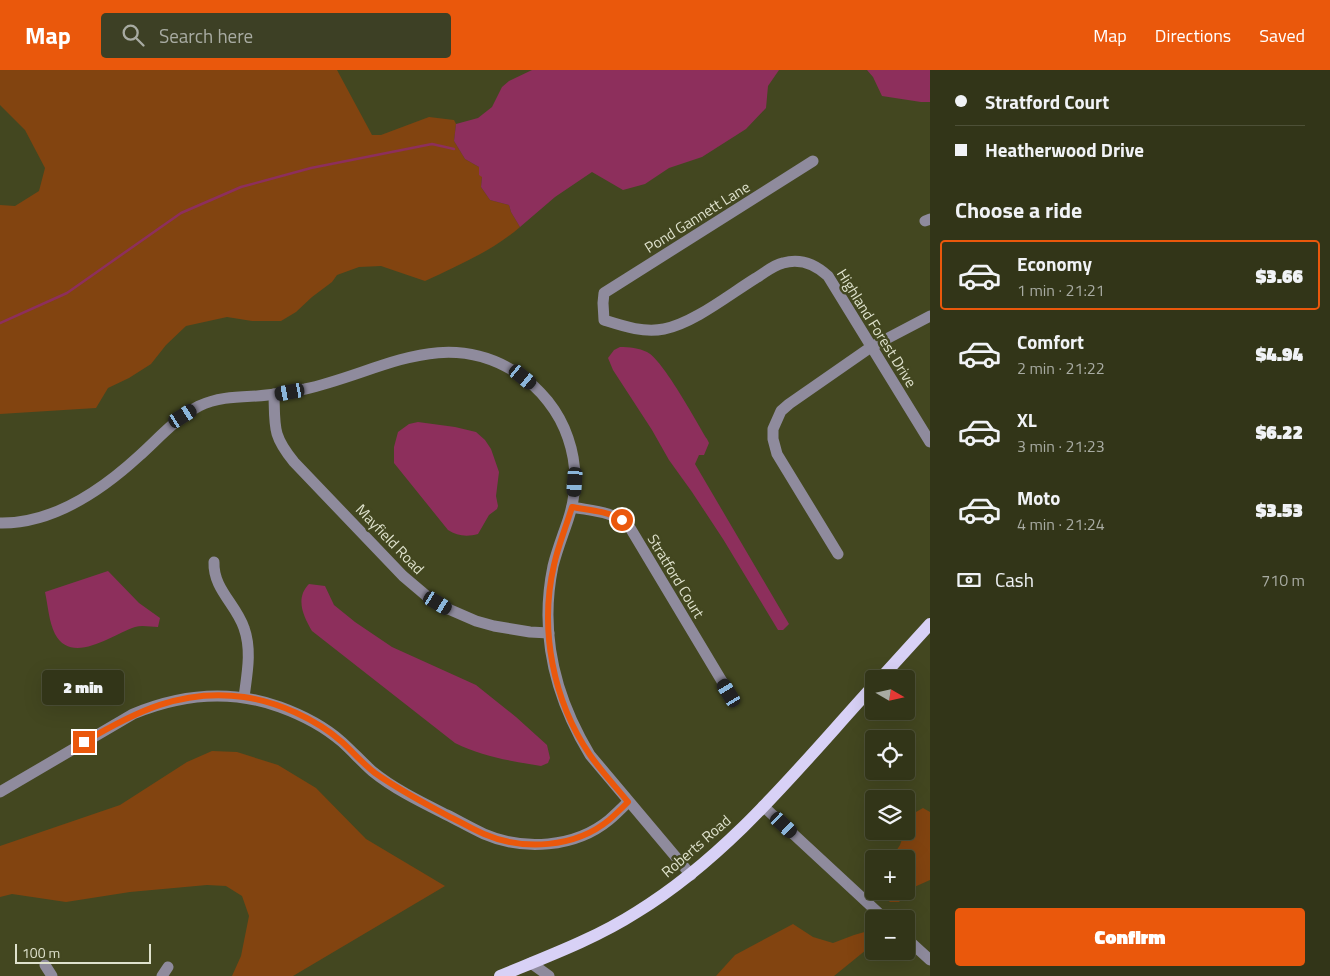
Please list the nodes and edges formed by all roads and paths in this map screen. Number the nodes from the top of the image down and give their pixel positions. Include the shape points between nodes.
1 (813, 161) dead end
2 (603, 303) joint
3 (930, 316) edge
4 (871, 347) junction
5 (274, 394) junction
6 (930, 442) edge
7 (572, 507) junction
8 (0, 522) edge
9 (838, 554) dead end
10 (214, 562) dead end
11 (930, 624) edge
12 (549, 633) junction
13 (888, 670) edge
14 (729, 693) dead end
15 (865, 695) edge
16 (244, 697) junction
17 (0, 792) edge
18 (628, 802) junction
19 (763, 806) junction
20 (691, 875) junction
21 (875, 910) edge
22 (915, 946) edge
23 (930, 960) edge
24 (532, 963) junction
25 (45, 965) dead end
26 (52, 976) edge
27 (500, 976) edge
28 (549, 976) edge

1 - 2 street, Pond Gannett Lane via 604,293
2 - 4 street, Highland Forest Drive via 604,320 631,328 661,330 685,322 777,265 804,262 828,276
3 - 4 street
4 - 6 street, Highland Forest Drive
4 - 9 street via 789,404 773,429 776,454
5 - 7 street via 335,381 431,352 463,353 485,358 511,369 534,386 554,409 568,437 574,467
5 - 8 street via 219,399 196,407 124,469 86,496 41,517
5 - 12 street, Mayfield Road via 275,429 281,447 418,590 446,608 476,620 512,630
7 - 12 street via 553,566
7 - 14 street, Stratford Court via 614,515 628,526
10 - 16 street via 218,586 240,617 248,639 249,663
11 - 13 main road
12 - 18 street via 556,681 567,714 590,754
15 - 19 main road, Roberts Road
16 - 17 street via 203,696 168,701 149,708
16 - 18 street via 304,717 328,731 372,771 415,799 501,840 535,845 567,840 600,826
18 - 20 street
19 - 20 main road, Roberts Road
19 - 21 street
20 - 24 main road, Roberts Road via 615,925
22 - 23 street
24 - 27 main road, Roberts Road
24 - 28 street
25 - 26 street

